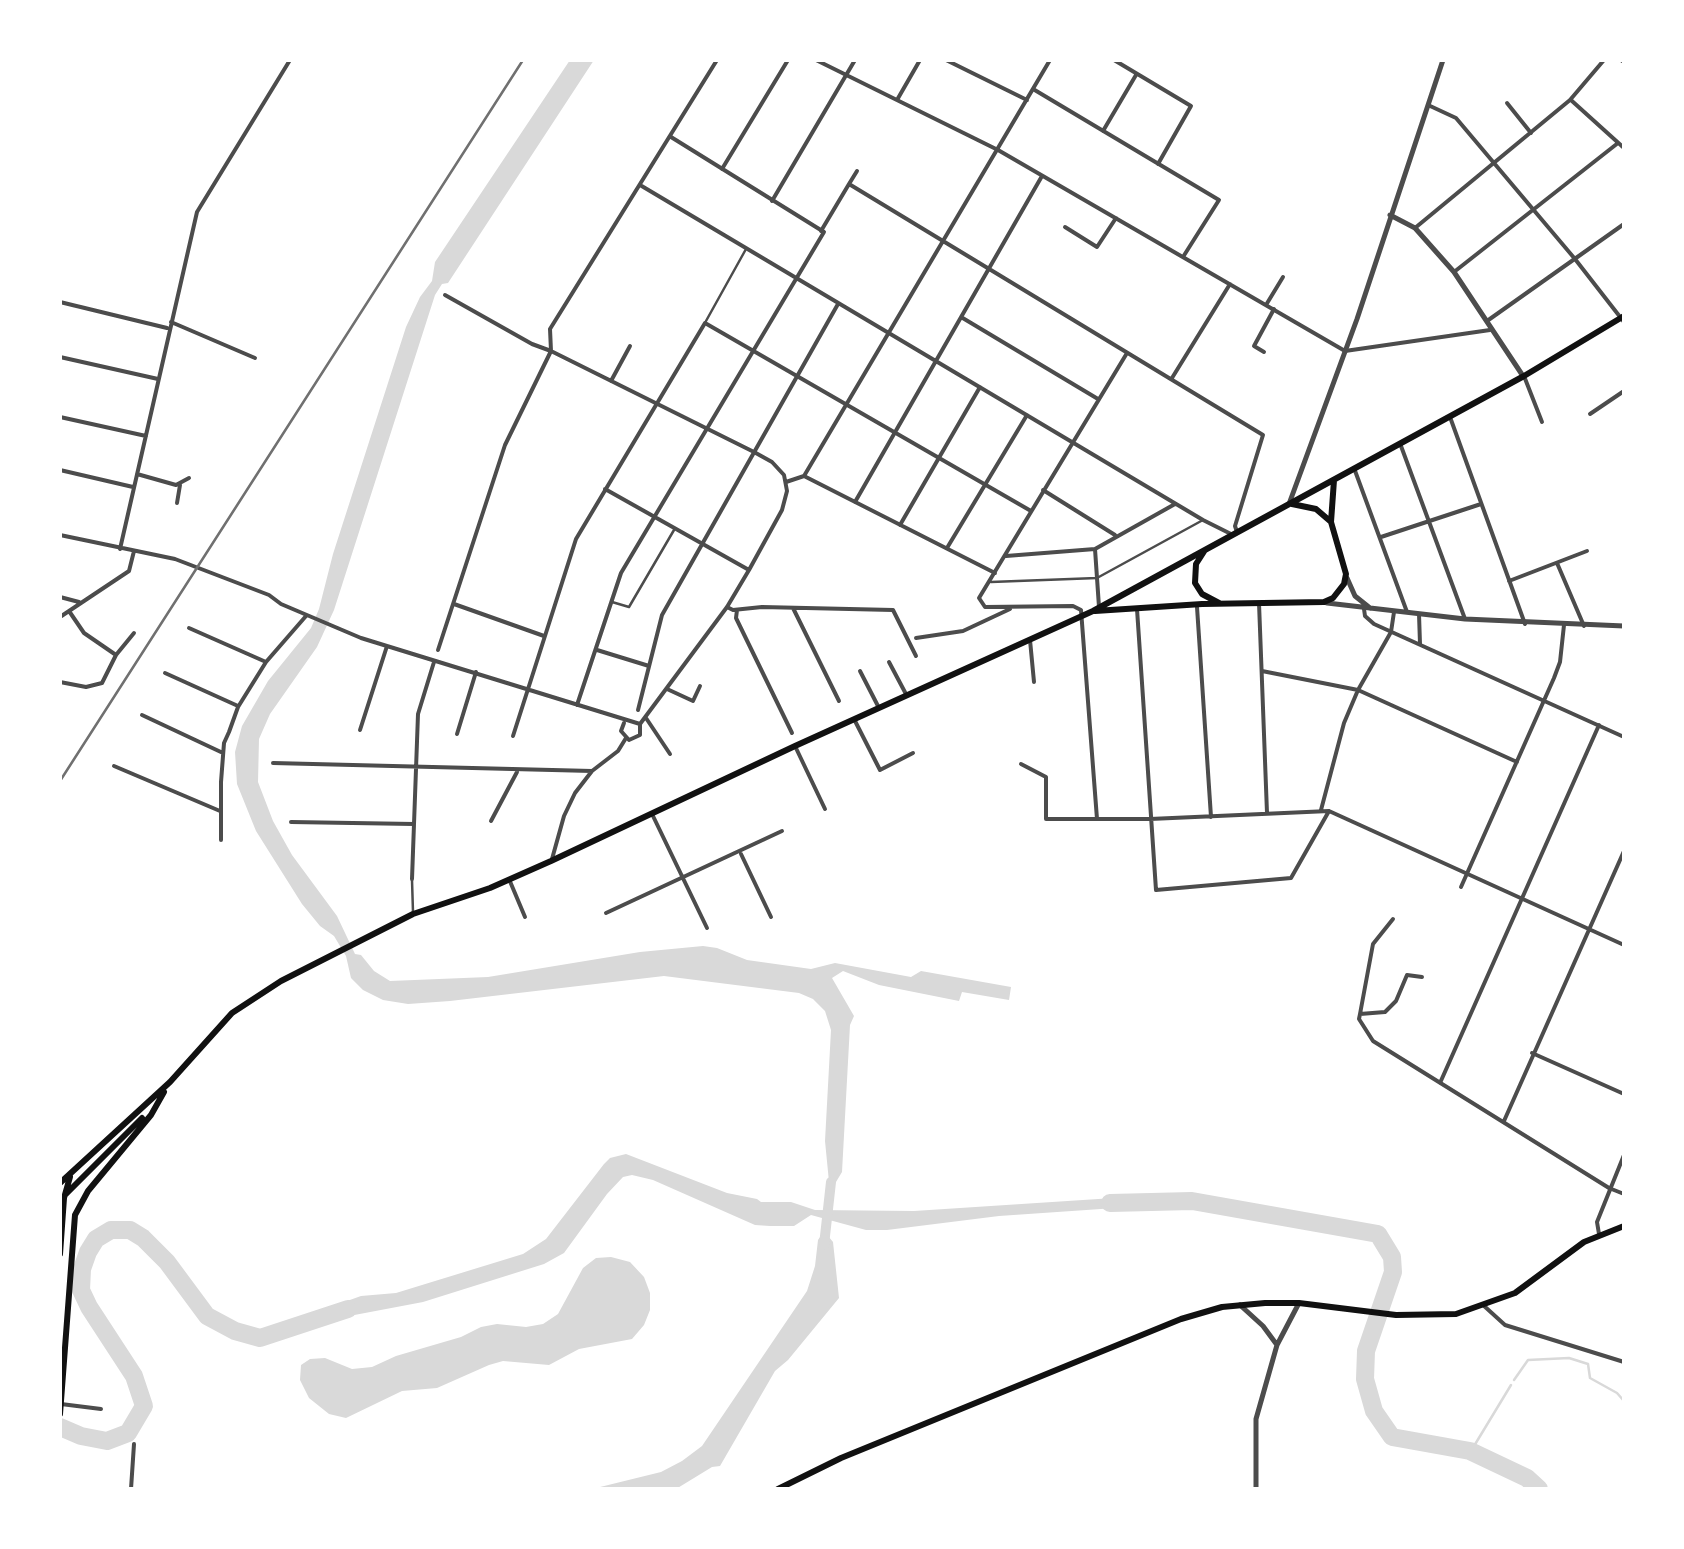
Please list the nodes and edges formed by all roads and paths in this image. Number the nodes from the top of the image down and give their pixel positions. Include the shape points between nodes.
1 (290, 60) edge
2 (717, 60) edge
3 (788, 60) edge
4 (816, 60) edge
5 (856, 60) edge
6 (920, 60) edge
7 (946, 60) edge
8 (1050, 60) edge
9 (1114, 60) edge
10 (1444, 60) edge
11 (1604, 60) edge
12 (1137, 74) junction
13 (846, 75) junction
14 (1033, 89) junction
15 (897, 100) junction
16 (1027, 100) junction
17 (1570, 100) junction
18 (1507, 103) dead end
19 (1428, 104) junction
20 (1103, 131) junction
21 (1531, 133) junction
22 (670, 138) junction
23 (1618, 143) junction
24 (1624, 148) edge
25 (998, 150) junction
26 (1494, 163) junction
27 (1158, 164) junction
28 (722, 169) junction
29 (856, 171) dead end
30 (1042, 176) junction
31 (849, 184) junction
32 (640, 185) junction
33 (772, 201) junction
34 (1534, 210) junction
35 (1390, 215) junction
36 (1116, 218) junction
37 (1624, 224) edge
38 (1065, 227) dead end
39 (1414, 228) junction
40 (822, 232) junction
41 (942, 241) junction
42 (746, 248) junction
43 (1183, 257) junction
44 (1575, 259) junction
45 (989, 268) junction
46 (1454, 272) junction
47 (1283, 277) dead end
48 (796, 278) junction
49 (1230, 284) junction
50 (445, 296) dead end
51 (60, 302) edge
52 (839, 303) junction
53 (1266, 305) junction
54 (1274, 309) junction
55 (961, 317) junction
56 (1623, 319) edge
57 (1486, 320) junction
58 (706, 323) junction
59 (170, 325) junction
60 (1492, 329) junction
61 (890, 333) junction
62 (630, 346) dead end
63 (551, 350) junction
64 (752, 350) junction
65 (1345, 350) junction
66 (1127, 352) junction
67 (1264, 352) dead end
68 (60, 357) edge
69 (254, 358) dead end
70 (936, 361) junction
71 (798, 376) junction
72 (1524, 376) junction
73 (158, 379) junction
74 (1170, 380) junction
75 (611, 381) junction
76 (980, 387) junction
77 (1624, 391) edge
78 (1098, 399) junction
79 (846, 404) junction
80 (657, 405) junction
81 (1590, 414) dead end
82 (1027, 415) junction
83 (1450, 416) junction
84 (60, 417) edge
85 (1542, 422) dead end
86 (706, 430) junction
87 (895, 432) junction
88 (146, 436) junction
89 (1072, 442) junction
90 (1400, 444) junction
91 (754, 452) junction
92 (939, 458) junction
93 (1354, 468) junction
94 (60, 470) edge
95 (137, 474) junction
96 (804, 476) junction
97 (190, 478) dead end
98 (1334, 479) junction
99 (786, 482) junction
100 (180, 485) junction
101 (985, 485) junction
102 (134, 487) junction
103 (605, 489) junction
104 (1043, 490) junction
105 (855, 502) junction
106 (176, 503) dead end
107 (1175, 504) junction
108 (1290, 504) junction
109 (1481, 504) junction
110 (1031, 511) junction
111 (654, 518) junction
112 (1203, 520) junction
113 (1428, 521) junction
114 (1331, 522) junction
115 (900, 525) junction
116 (674, 530) junction
117 (1235, 533) junction
118 (60, 536) edge
119 (1117, 536) junction
120 (1380, 537) junction
121 (702, 545) junction
122 (947, 548) junction
123 (120, 549) junction
124 (1095, 549) junction
125 (1206, 549) junction
126 (1587, 551) dead end
127 (134, 552) junction
128 (1006, 556) junction
129 (1557, 563) junction
130 (748, 570) junction
131 (995, 574) junction
132 (1346, 574) junction
133 (1097, 578) junction
134 (1509, 581) junction
135 (989, 582) junction
136 (60, 596) edge
137 (610, 602) junction
138 (1259, 602) junction
139 (1324, 602) junction
140 (82, 603) junction
141 (1220, 603) junction
142 (453, 604) junction
143 (1196, 604) junction
144 (727, 607) junction
145 (1014, 607) junction
146 (793, 608) junction
147 (1096, 609) junction
148 (1137, 609) junction
149 (1368, 609) junction
150 (737, 610) junction
151 (69, 612) junction
152 (1394, 612) junction
153 (1407, 612) junction
154 (1419, 614) junction
155 (60, 616) edge
156 (308, 616) junction
157 (1083, 616) junction
158 (1464, 620) junction
159 (1525, 624) junction
160 (1564, 625) junction
161 (1584, 626) junction
162 (1624, 626) edge
163 (189, 628) dead end
164 (1391, 632) junction
165 (134, 633) dead end
166 (544, 636) junction
167 (916, 638) dead end
168 (1030, 640) junction
169 (1420, 644) junction
170 (386, 646) junction
171 (438, 650) dead end
172 (596, 650) junction
173 (116, 655) junction
174 (916, 656) dead end
175 (266, 662) junction
176 (434, 662) junction
177 (889, 662) dead end
178 (650, 666) junction
179 (860, 670) dead end
180 (1262, 670) junction
181 (476, 672) junction
182 (165, 673) dead end
183 (60, 682) edge
184 (1034, 682) dead end
185 (700, 686) dead end
186 (528, 688) junction
187 (667, 689) junction
188 (1358, 690) junction
189 (907, 696) junction
190 (1544, 699) junction
191 (839, 701) dead end
192 (577, 705) junction
193 (238, 706) junction
194 (880, 708) junction
195 (638, 710) dead end
196 (142, 715) dead end
197 (646, 718) junction
198 (854, 719) junction
199 (625, 722) junction
200 (640, 724) junction
201 (1599, 725) junction
202 (360, 730) dead end
203 (792, 733) dead end
204 (456, 734) dead end
205 (513, 736) dead end
206 (1624, 736) edge
207 (626, 738) junction
208 (795, 746) junction
209 (913, 753) dead end
210 (223, 754) junction
211 (670, 754) dead end
212 (1517, 762) junction
213 (274, 763) dead end
214 (1021, 764) dead end
215 (114, 766) dead end
216 (417, 767) junction
217 (518, 770) junction
218 (592, 771) junction
219 (824, 809) dead end
220 (1321, 810) junction
221 (1329, 811) junction
222 (222, 812) junction
223 (1267, 813) junction
224 (653, 816) junction
225 (1210, 817) junction
226 (1097, 819) junction
227 (1150, 819) junction
228 (491, 821) dead end
229 (291, 822) dead end
230 (414, 824) junction
231 (782, 831) dead end
232 (221, 840) dead end
233 (1624, 851) edge
234 (740, 852) junction
235 (551, 861) junction
236 (1467, 874) junction
237 (682, 877) junction
238 (412, 879) joint
239 (509, 880) junction
240 (1461, 888) dead end
241 (1524, 900) junction
242 (606, 913) dead end
243 (413, 914) junction
244 (525, 917) dead end
245 (771, 917) dead end
246 (1393, 919) dead end
247 (706, 928) dead end
248 (1590, 929) junction
249 (1624, 945) edge
250 (1422, 977) dead end
251 (1360, 1014) junction
252 (1532, 1053) junction
253 (170, 1082) junction
254 (1440, 1083) junction
255 (1624, 1094) edge
256 (160, 1099) junction
257 (1504, 1121) junction
258 (1624, 1155) edge
259 (70, 1176) junction
260 (60, 1184) edge
261 (1609, 1188) junction
262 (1624, 1194) edge
263 (61, 1198) edge
264 (74, 1215) junction
265 (1624, 1226) edge
266 (1603, 1232) junction
267 (60, 1254) edge
268 (1299, 1303) junction
269 (1483, 1305) junction
270 (1240, 1306) junction
271 (1277, 1345) junction
272 (1624, 1362) edge
273 (61, 1404) edge
274 (101, 1409) dead end
275 (60, 1414) edge
276 (134, 1444) dead end
277 (131, 1489) edge
278 (778, 1489) edge
279 (1256, 1489) edge

1 - 59 street via 197,212
2 - 22 street
3 - 28 street
4 - 13 street
5 - 13 street
6 - 15 street
7 - 16 street
8 - 14 street
9 - 12 street
10 - 19 street
11 - 17 street
12 - 20 street
12 - 27 street via 1191,106
13 - 15 street
13 - 33 street
14 - 16 street
14 - 20 street
15 - 25 street
16 - 25 street
17 - 21 street
17 - 23 street
18 - 21 street
19 - 26 street via 1456,118
19 - 35 street
20 - 27 street
21 - 26 street
22 - 28 street
22 - 32 street
23 - 24 street
23 - 34 street
25 - 30 street
25 - 41 street
26 - 34 street
26 - 39 street
27 - 43 street via 1218,200
28 - 33 street
29 - 31 street
30 - 36 street
30 - 45 street
31 - 40 street
31 - 41 street
32 - 42 street
32 - 63 street via 550,328
33 - 40 street
34 - 44 street
34 - 46 street
35 - 39 street
35 - 65 street
36 - 38 street via 1097,247
36 - 43 street
37 - 44 street
39 - 46 street
40 - 48 street
41 - 45 street
41 - 61 street
42 - 48 street
42 - 58 street
43 - 49 street
44 - 56 street
44 - 57 street
45 - 55 street
45 - 66 street
46 - 57 street
47 - 53 street
48 - 52 street
48 - 64 street
49 - 53 street
49 - 74 street
50 - 63 street
51 - 59 street
52 - 61 street
52 - 71 street
53 - 54 street
54 - 65 street
54 - 67 street via 1251,344
55 - 70 street
55 - 78 street
56 - 72 main road
57 - 60 street
58 - 64 street
58 - 80 street
59 - 69 street
59 - 73 street
60 - 65 street
60 - 72 street
61 - 70 street
61 - 79 street
62 - 75 street
63 - 75 street
63 - 142 street via 505,446
64 - 71 street
64 - 86 street
65 - 108 street
66 - 74 street
66 - 78 street
68 - 73 street
70 - 76 street
70 - 87 street
71 - 79 street
71 - 91 street
72 - 83 main road
72 - 85 street
73 - 88 street
74 - 117 street via 1262,436
75 - 80 street
76 - 82 street
76 - 92 street
77 - 81 street
78 - 89 street
79 - 87 street
79 - 96 street
80 - 86 street
80 - 103 street
82 - 89 street
82 - 101 street
83 - 90 main road
83 - 109 street
84 - 88 street
86 - 91 street
86 - 111 street
87 - 92 street
87 - 105 street
88 - 95 street
89 - 104 street
89 - 107 street
90 - 93 main road
90 - 113 street
91 - 99 street via 772,462
91 - 121 street
92 - 101 street
92 - 115 street
93 - 98 main road
93 - 120 street
94 - 102 street
95 - 100 street
95 - 102 street
96 - 99 street
96 - 105 street
97 - 100 street
98 - 108 main road
98 - 114 main road
99 - 130 street via 782,510
100 - 106 street
101 - 110 street
101 - 122 street
102 - 123 street
103 - 111 street
103 - 166 street via 576,539
104 - 110 street
104 - 119 street
105 - 115 street
107 - 112 street
107 - 119 street
108 - 114 main road via 1316,509
108 - 117 main road
109 - 113 street
109 - 134 street
110 - 128 street
111 - 116 street
111 - 137 street
112 - 117 street
112 - 133 street
113 - 120 street
113 - 158 street
114 - 132 main road
115 - 122 street
116 - 121 street
116 - 137 street via 629,607
117 - 125 main road
118 - 123 street
119 - 124 street
120 - 153 street
121 - 130 street
121 - 178 street via 662,615
122 - 131 street
123 - 127 street
124 - 128 street
124 - 133 street
125 - 141 main road via 1195,583
125 - 147 main road
126 - 129 street
127 - 140 street via 130,572
127 - 156 street via 207,570
128 - 131 street
129 - 134 street
129 - 161 street
130 - 144 street
131 - 135 street
132 - 139 main road
132 - 149 street
133 - 135 street
133 - 147 street
134 - 159 street
135 - 145 street via 979,598 984,607
136 - 140 street
137 - 172 street
138 - 139 main road
138 - 141 main road
138 - 180 street
139 - 149 street
140 - 151 street
141 - 143 main road
142 - 166 street
142 - 171 street
143 - 148 main road
143 - 225 street
144 - 150 street
144 - 187 street
145 - 157 street via 1072,606
145 - 167 street via 963,631
146 - 150 street
146 - 174 street via 893,610
146 - 191 street
147 - 148 main road
147 - 157 main road
148 - 227 street
149 - 152 street
149 - 164 street via 1365,616
150 - 203 street
151 - 155 street
151 - 173 street via 84,633
152 - 153 street
152 - 164 street
153 - 154 street
154 - 158 street
154 - 169 street
156 - 170 street
156 - 175 street
157 - 168 main road
157 - 226 street
158 - 159 street
159 - 160 street
160 - 161 street
160 - 190 street via 1560,662
161 - 162 street
163 - 175 street
164 - 169 street
164 - 188 street
165 - 173 street
166 - 186 street
168 - 184 street
168 - 189 main road
169 - 190 street
170 - 176 street
170 - 202 street
172 - 178 street
172 - 192 street
173 - 183 street via 102,683
175 - 193 street
176 - 181 street
176 - 216 street via 418,714
177 - 189 street
178 - 195 street
179 - 194 street
180 - 188 street
180 - 223 street
181 - 186 street
181 - 204 street
182 - 193 street
185 - 187 street via 693,701
186 - 192 street
186 - 205 street
187 - 197 street
188 - 212 street
188 - 220 street
189 - 194 main road
190 - 201 street
190 - 212 street
192 - 199 street
193 - 210 street
194 - 198 main road
196 - 210 street
197 - 200 street
197 - 211 street
198 - 208 main road
198 - 209 street via 880,770
199 - 200 street
199 - 207 street
200 - 207 street via 638,738
201 - 206 street
201 - 241 street
207 - 218 street
208 - 219 street
208 - 224 main road
210 - 222 street
212 - 236 street
213 - 216 street
214 - 226 street via 1046,776 1046,819
215 - 222 street
216 - 217 street
216 - 230 street
217 - 218 street
217 - 228 street
218 - 235 street via 564,816
220 - 221 street
220 - 223 street
221 - 227 street via 1290,878 1156,890
221 - 236 street
222 - 232 street
223 - 225 street
224 - 235 main road
224 - 237 street
225 - 227 street
226 - 227 street
229 - 230 street
230 - 238 street
231 - 234 street
233 - 248 street
234 - 237 street
234 - 245 street
235 - 239 main road
236 - 240 street
236 - 241 street
237 - 242 street
237 - 247 street
238 - 243 street
239 - 243 main road
239 - 244 street
241 - 248 street
241 - 254 street
243 - 253 main road via 232,1012
246 - 251 street via 1373,944
248 - 249 street
248 - 252 street
250 - 251 street via 1407,975 1385,1012
251 - 254 street via 1373,1040
252 - 255 street
252 - 257 street
253 - 256 main road
253 - 259 main road
254 - 257 street
256 - 263 main road
256 - 264 main road
257 - 261 street
258 - 261 street
259 - 260 main road
259 - 263 main road
261 - 262 street
261 - 266 street via 1597,1222
263 - 264 main road
263 - 267 main road
264 - 273 main road
265 - 266 main road
266 - 269 main road via 1515,1293
268 - 269 main road via 1396,1316 1456,1314
268 - 270 main road
268 - 271 street
269 - 272 street via 1505,1325
270 - 271 street
270 - 278 main road via 1138,1335
271 - 279 street via 1256,1419
273 - 274 street
273 - 275 main road
276 - 277 street

